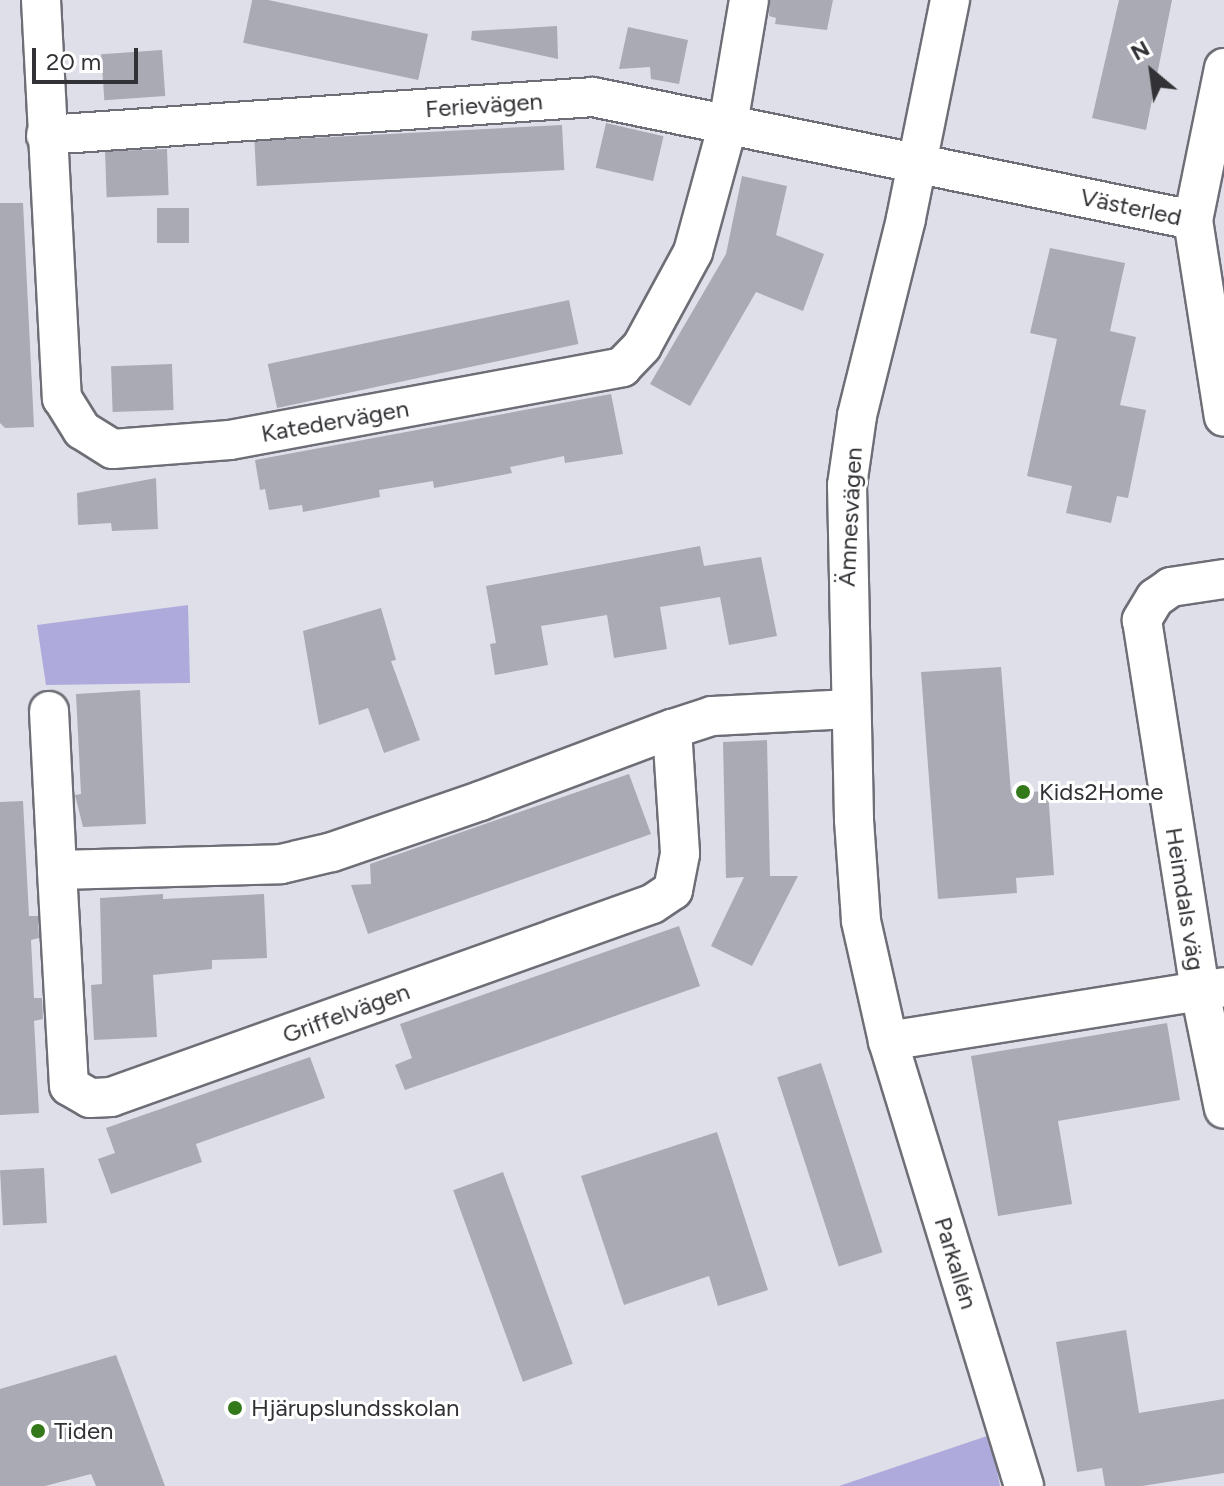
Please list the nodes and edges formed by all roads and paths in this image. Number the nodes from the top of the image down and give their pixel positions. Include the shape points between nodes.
1 (41, 0) edge
2 (749, 0) edge
3 (950, 0) edge
4 (1224, 68) edge
5 (728, 124) junction
6 (46, 135) junction
7 (917, 163) junction
8 (1193, 220) junction
9 (1224, 417) edge
10 (1224, 579) edge
11 (851, 709) junction
12 (49, 711) dead end
13 (672, 729) junction
14 (57, 870) junction
15 (1212, 989) edge
16 (888, 1041) junction
17 (1224, 1109) edge
18 (1024, 1486) edge

1 - 6 street, Katedervägen
2 - 5 street, Katedervägen
3 - 7 street, Ämnesvägen
4 - 8 street, Västerled
5 - 6 street, Ferievägen via 593,97
5 - 6 street, Katedervägen via 693,252 642,346 622,367 230,440 113,449 82,430 62,398
5 - 7 street, Ferievägen
7 - 8 street, Västerled
7 - 11 street, Ämnesvägen via 857,416 847,485
8 - 9 street
10 - 15 street, Heimdals väg via 1171,587 1155,598 1142,620
11 - 13 street via 712,716
11 - 16 street, Ämnesvägen via 861,921
12 - 14 street, Griffelvägen
13 - 14 street via 480,801 281,864
13 - 14 street, Griffelvägen via 680,854 673,890 652,904 111,1097 90,1098 69,1086
15 - 16 street, Heimdals väg
15 - 17 street
16 - 18 street, Parkallén

